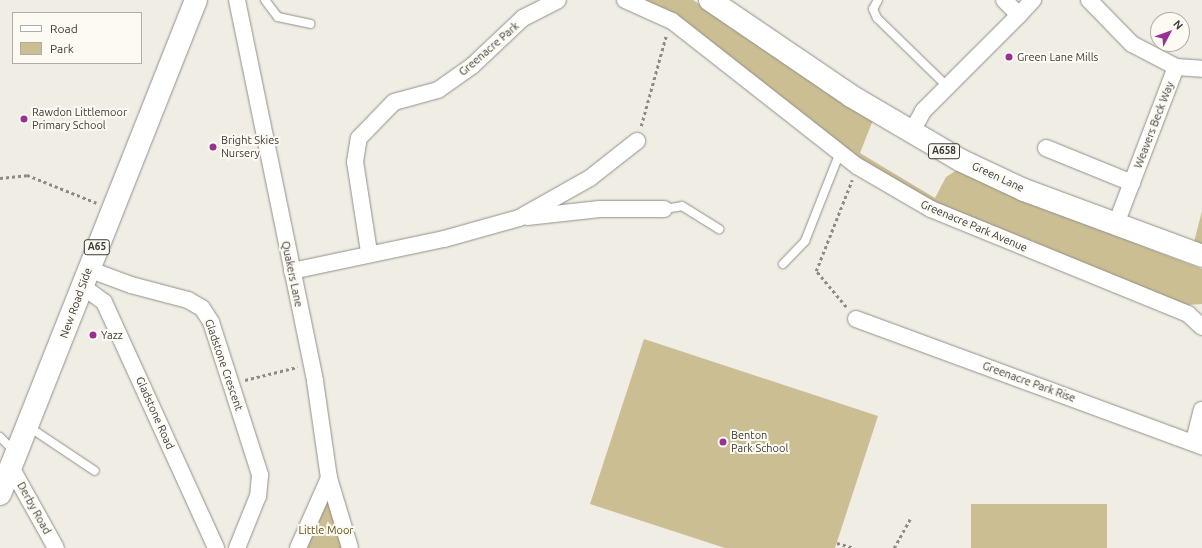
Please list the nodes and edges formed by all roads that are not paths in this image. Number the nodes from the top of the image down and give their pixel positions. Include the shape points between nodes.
1 (196, 0) edge
2 (237, 0) edge
3 (264, 0) edge
4 (558, 0) edge
5 (625, 0) edge
6 (710, 0) edge
7 (878, 0) edge
8 (1004, 0) edge
9 (1033, 0) edge
10 (1088, 0) edge
11 (1019, 15) junction
12 (310, 24) dead end
13 (1176, 67) junction
14 (1202, 69) edge
15 (947, 86) junction
16 (911, 133) junction
17 (639, 134) road end
18 (1046, 148) dead end
19 (840, 152) junction
20 (1132, 183) junction
21 (664, 209) joint
22 (519, 218) junction
23 (1116, 224) junction
24 (719, 229) dead end
25 (369, 252) junction
26 (1202, 256) edge
27 (784, 264) dead end
28 (292, 271) junction
29 (85, 277) junction
30 (856, 319) dead end
31 (1202, 327) edge
32 (1202, 410) edge
33 (29, 427) junction
34 (0, 437) edge
35 (1198, 444) edge
36 (15, 462) junction
37 (95, 471) dead end
38 (329, 478) junction
39 (0, 494) edge
40 (56, 548) edge
41 (216, 548) edge
42 (237, 548) edge
43 (298, 548) edge
44 (350, 548) edge

1 - 29 main road, New Road Side / A65
2 - 28 street, Quakers Lane
3 - 12 lane via 278,17
4 - 25 street, Greenacre Park via 523,18 472,66 438,90 394,102 359,138 355,162
5 - 19 street, Greenacre Park Avenue via 672,21
6 - 16 main road, Green Lane / A658 via 805,67
7 - 15 lane via 873,9 877,18
8 - 11 street
9 - 11 street
10 - 13 street via 1132,44
11 - 15 street
13 - 14 street
13 - 20 street, Weavers Beck Way
15 - 16 street via 923,111
16 - 23 main road, Green Lane / A658 via 1024,190
17 - 22 street via 590,178
18 - 20 street, Weavers Beck Way
19 - 27 lane via 805,241
19 - 31 street, Greenacre Park Avenue via 857,166 931,209 1188,314
20 - 23 street, Weavers Beck Way
21 - 22 street via 600,209
21 - 24 lane via 682,206
22 - 25 street via 444,239
23 - 26 main road, Green Lane / A658
25 - 28 street
28 - 38 street, Quakers Lane via 311,363
29 - 33 main road, New Road Side / A65
29 - 41 street, Gladstone Road via 104,302
29 - 42 street, Gladstone Crescent via 202,308 211,322 260,475 258,496
30 - 35 street, Greenacre Park Rise
32 - 35 street
33 - 36 main road, New Road Side / A65
33 - 37 lane
34 - 36 lane
36 - 39 main road, New Road Side / A65
36 - 40 street, Derby Road
38 - 43 street
38 - 44 street, Quakers Lane

